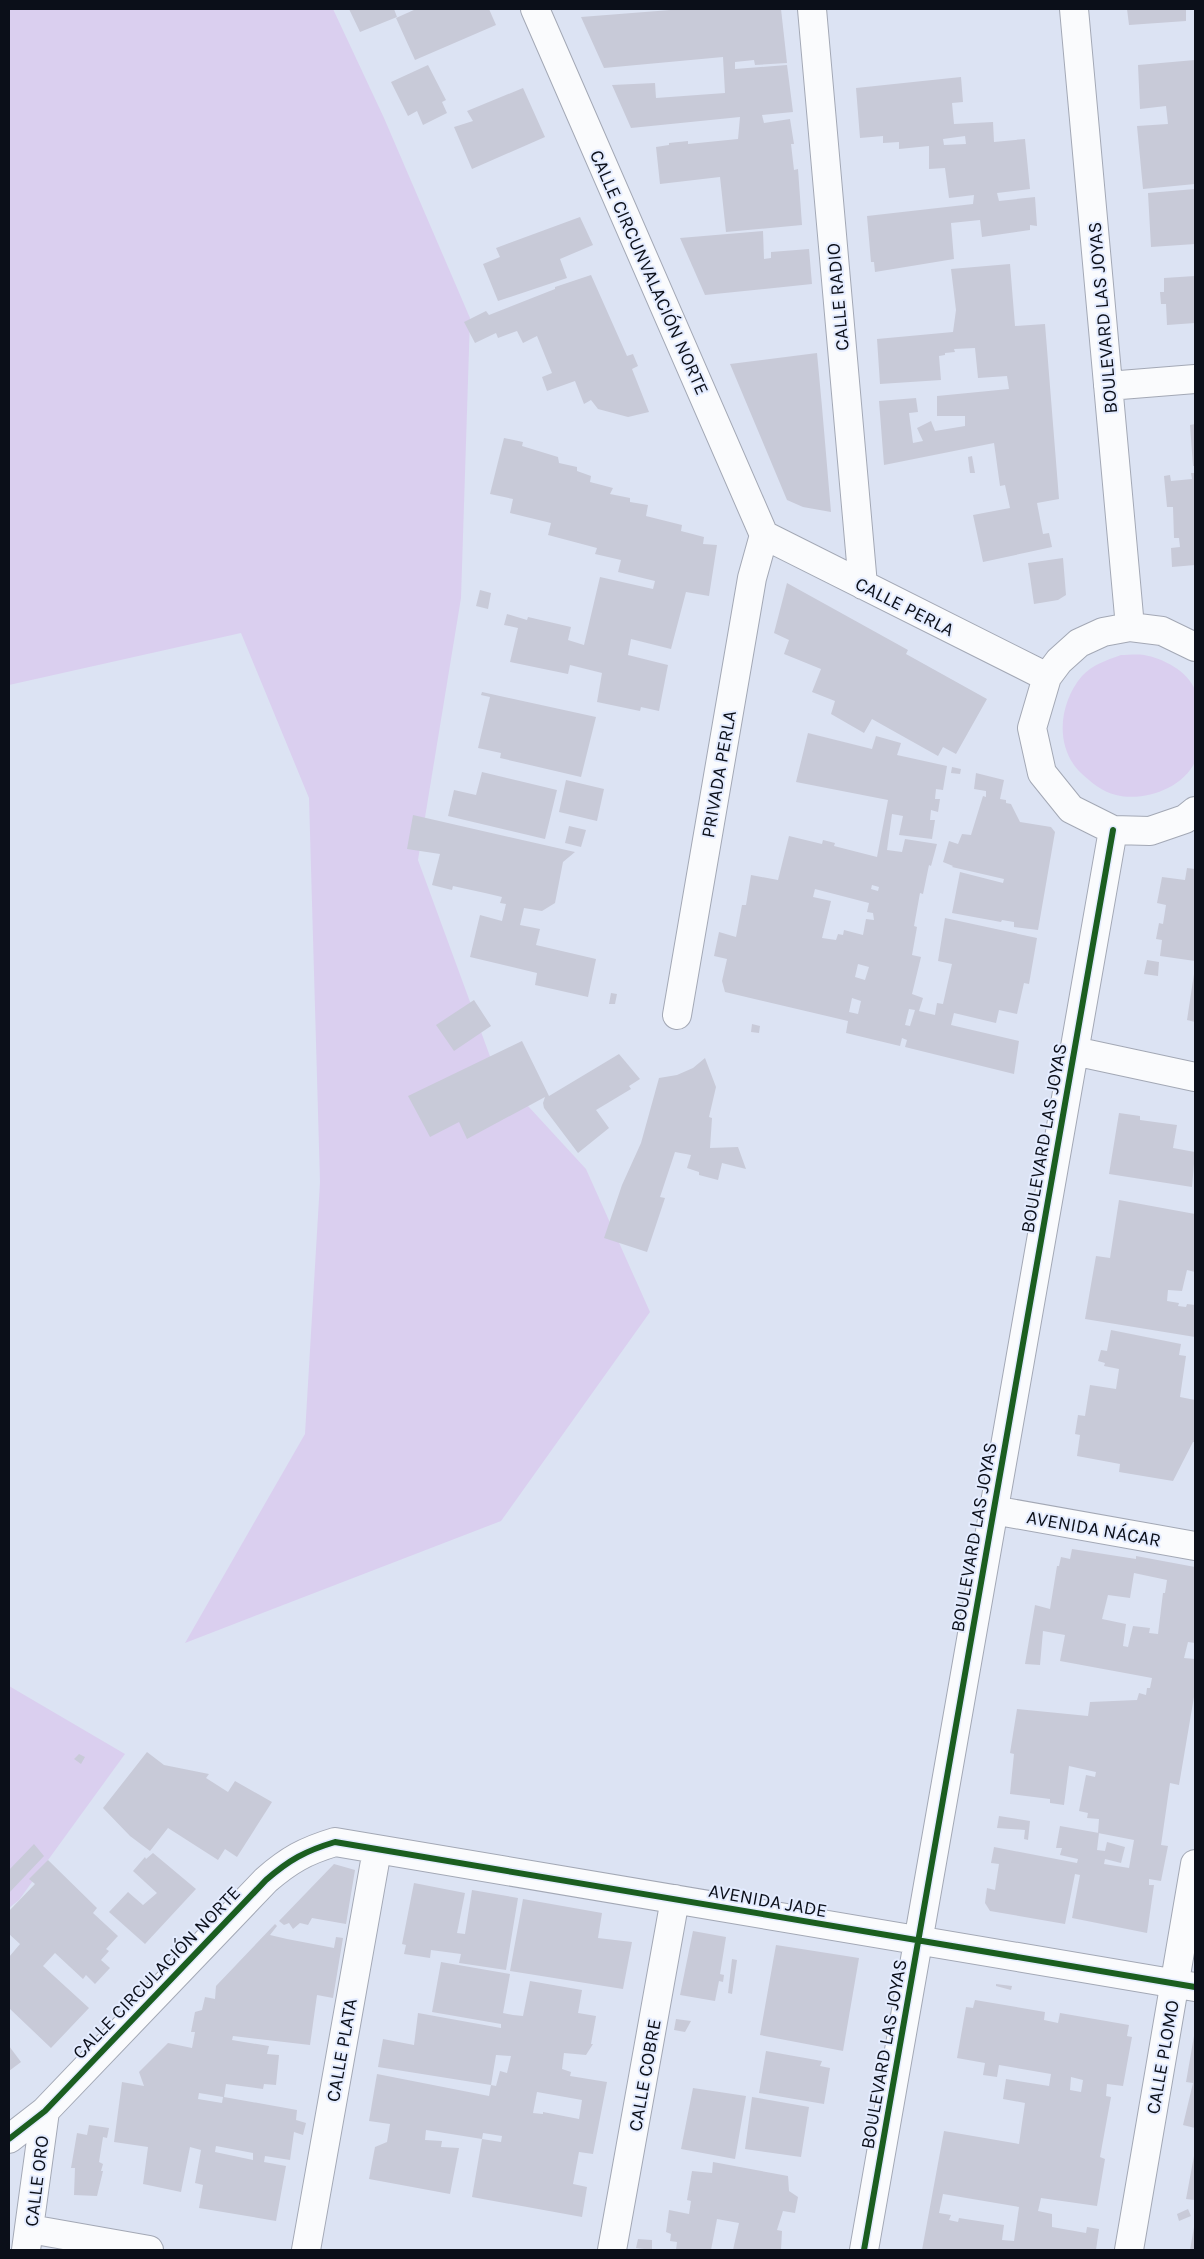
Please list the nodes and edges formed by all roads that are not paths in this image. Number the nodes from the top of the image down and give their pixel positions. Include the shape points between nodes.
1 (535, 9) edge
2 (812, 9) edge
3 (1074, 9) edge
4 (1195, 379) edge
5 (1108, 386) junction
6 (764, 535) junction
7 (863, 585) junction
8 (1130, 627) junction
9 (1195, 648) edge
10 (1047, 677) junction
11 (1195, 811) edge
12 (1113, 830) junction
13 (677, 1015) dead end
14 (1074, 1051) junction
15 (1195, 1077) edge
16 (993, 1510) junction
17 (1195, 1546) edge
18 (335, 1842) joint
19 (377, 1850) junction
20 (1195, 1864) edge
21 (675, 1899) junction
22 (918, 1940) junction
23 (1185, 1985) edge
24 (44, 2111) junction
25 (9, 2138) edge
26 (28, 2240) edge
27 (149, 2250) edge
28 (306, 2250) edge
29 (612, 2250) edge
30 (864, 2250) edge
31 (1128, 2250) edge

1 - 6 street, CALLE CIRCUNVALACIÓN NORTE
2 - 7 street, CALLE RADIO
3 - 5 street, BOULEVARD LAS JOYAS
4 - 5 street
5 - 8 street, BOULEVARD LAS JOYAS
6 - 7 street, CALLE PERLA
6 - 13 street, PRIVADA PERLA via 752,578
7 - 10 street, CALLE PERLA
8 - 9 street via 1162,631
8 - 10 street via 1103,632 1079,643
10 - 12 street via 1032,728 1042,773 1070,809
11 - 12 street via 1185,819 1150,831
12 - 14 street, BOULEVARD LAS JOYAS
14 - 15 street
14 - 16 street, BOULEVARD LAS JOYAS
16 - 17 street, AVENIDA NÁCAR
16 - 22 street, BOULEVARD LAS JOYAS
18 - 19 street, AVENIDA JADE
18 - 24 street, CALLE CIRCULACIÓN NORTE via 288,1861 266,1880
19 - 21 street, AVENIDA JADE
19 - 28 street, CALLE PLATA
20 - 23 street, CALLE PLOMO
21 - 22 street, AVENIDA JADE
21 - 29 street, CALLE COBRE
22 - 23 street, AVENIDA JADE
22 - 30 street, BOULEVARD LAS JOYAS
23 - 31 street, CALLE PLOMO
24 - 25 street, CALLE CIRCULACIÓN NORTE
24 - 26 street, CALLE ORO
26 - 27 street

